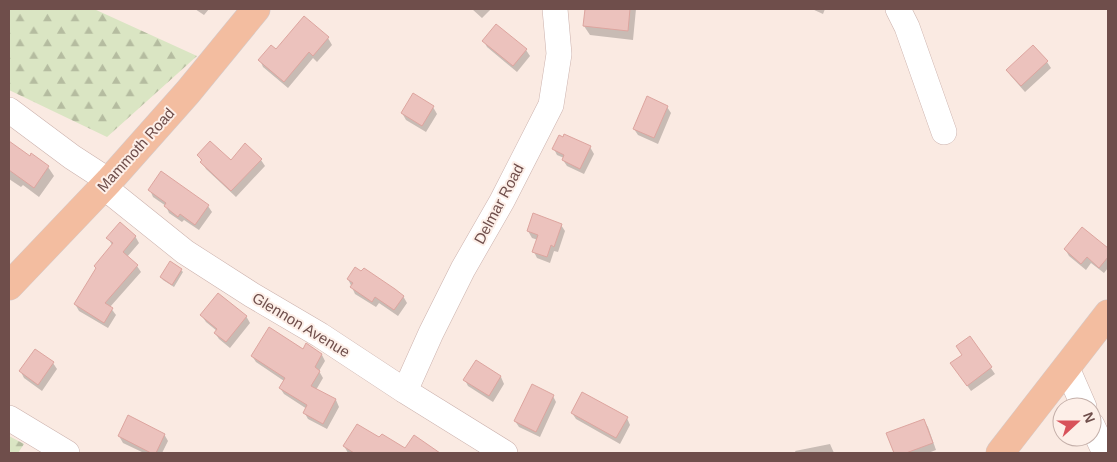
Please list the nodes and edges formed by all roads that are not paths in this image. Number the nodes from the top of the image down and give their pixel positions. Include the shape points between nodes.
1 (256, 9) edge
2 (555, 9) edge
3 (898, 9) edge
4 (9, 110) edge
5 (944, 132) dead end
6 (107, 184) junction
7 (10, 283) edge
8 (1108, 314) edge
9 (1067, 368) junction
10 (405, 391) junction
11 (1080, 397) edge
12 (9, 418) edge
13 (67, 453) edge
14 (505, 453) edge
15 (1000, 453) edge

1 - 6 main road, Mammoth Road
2 - 10 street, Delmar Road via 559,54 551,105 463,269
3 - 5 street
4 - 6 street, Glennon Avenue
6 - 7 main road, Mammoth Road
6 - 10 street, Glennon Avenue via 185,252
8 - 9 main road
9 - 11 street
9 - 15 main road
10 - 14 street, Glennon Avenue
12 - 13 street

